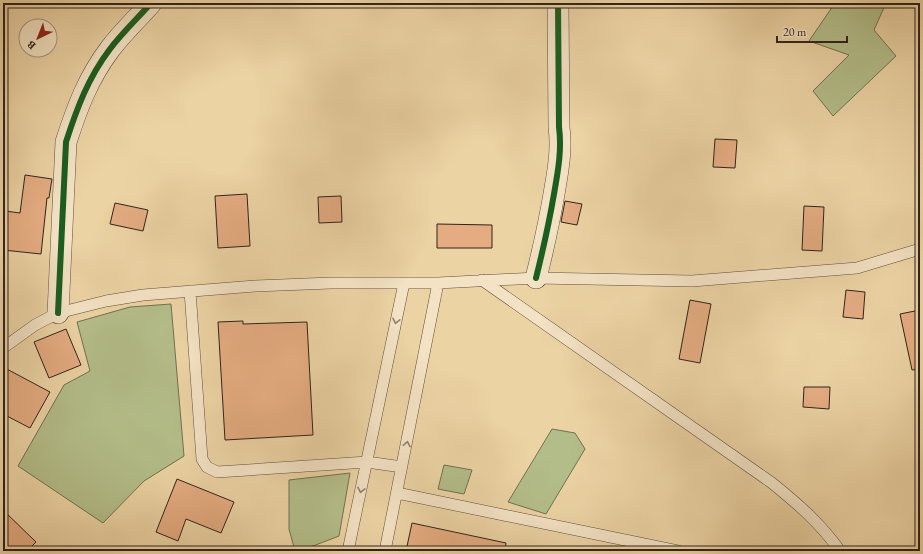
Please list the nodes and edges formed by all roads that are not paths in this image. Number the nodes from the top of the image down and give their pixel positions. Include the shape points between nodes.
1 (558, 3) edge
2 (147, 5) edge
3 (920, 250) edge
4 (536, 278) junction
5 (482, 280) junction
6 (404, 283) junction
7 (438, 283) junction
8 (190, 291) junction
9 (58, 313) junction
10 (3, 348) edge
11 (367, 462) junction
12 (402, 467) junction
13 (397, 493) junction
14 (348, 551) edge
15 (385, 551) edge
16 (678, 551) edge
17 (840, 551) edge

1 - 4 street via 560,164 549,227
2 - 9 street via 97,68 74,114 66,142
3 - 4 lane via 857,268 823,272 692,281
4 - 5 lane
5 - 7 lane
5 - 17 lane via 772,483 808,513
6 - 7 lane
6 - 8 lane via 331,283
6 -> 11 lane
12 -> 7 lane
8 - 9 lane via 143,295
8 - 11 lane via 202,458 207,467 217,472
9 - 10 lane via 35,325
11 - 12 lane
11 -> 14 lane
12 - 13 lane
13 - 15 lane
13 - 16 lane

